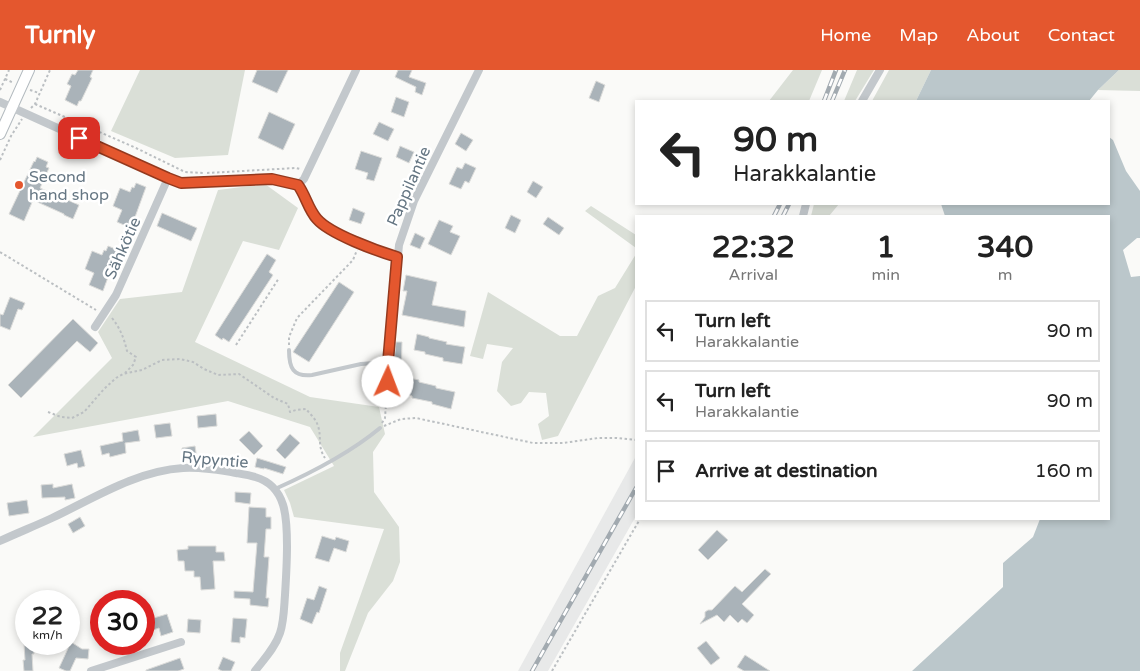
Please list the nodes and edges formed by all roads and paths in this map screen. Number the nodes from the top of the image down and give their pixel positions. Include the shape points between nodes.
1 (9, 70) edge
2 (29, 70) edge
3 (50, 70) edge
4 (356, 70) edge
5 (479, 70) edge
6 (880, 70) edge
7 (0, 90) edge
8 (863, 100) edge
9 (0, 102) edge
10 (35, 104) junction
11 (12, 108) junction
12 (25, 114) junction
13 (0, 134) edge
14 (0, 160) edge
15 (307, 171) junction
16 (168, 178) junction
17 (298, 185) junction
18 (360, 243) junction
19 (0, 252) edge
20 (397, 257) junction
21 (279, 278) dead end
22 (104, 312) junction
23 (95, 327) dead end
24 (236, 345) dead end
25 (289, 350) joint
26 (388, 362) junction
27 (123, 374) junction
28 (388, 382) joint
29 (48, 412) dead end
30 (380, 428) junction
31 (635, 440) edge
32 (328, 462) junction
33 (275, 489) junction
34 (639, 520) edge
35 (0, 541) edge
36 (181, 642) dead end
37 (91, 671) edge
38 (255, 671) edge
39 (552, 671) edge

1 - 7 path
2 - 11 main road
3 - 10 path
4 - 15 street
5 - 20 street, Pappilantie via 414,201
6 - 8 street
9 - 11 street
10 - 12 path
10 - 15 path via 185,172 296,168
11 - 12 street
11 - 13 main road
12 - 14 path
12 - 16 street
15 - 17 street
16 - 17 street via 181,183 272,179
16 - 22 street, Sähkötie via 120,287
17 - 18 street via 318,220
18 - 20 street
18 - 25 path via 353,260 297,318 289,337
19 - 22 path
20 - 26 street, Pappilantie
21 - 24 path
22 - 23 street, Sähkötie
22 - 27 path via 117,324 127,350 136,357
25 - 26 lane via 292,368 306,376 361,364
26 - 28 street, Pappilantie
27 - 29 path via 104,389 84,412 72,418
27 - 32 path via 142,370 162,360 180,359 218,375 239,374 288,404 290,412 306,409 318,426 321,452
28 - 30 path
30 - 31 path via 401,419 416,418 533,443 598,438
30 - 32 lane
32 - 33 lane
33 - 35 street, Rypyntie via 256,477 227,471 184,468 159,472 94,496
33 - 38 street via 284,506 287,522 284,613 280,634 271,652
34 - 39 path
36 - 37 street

